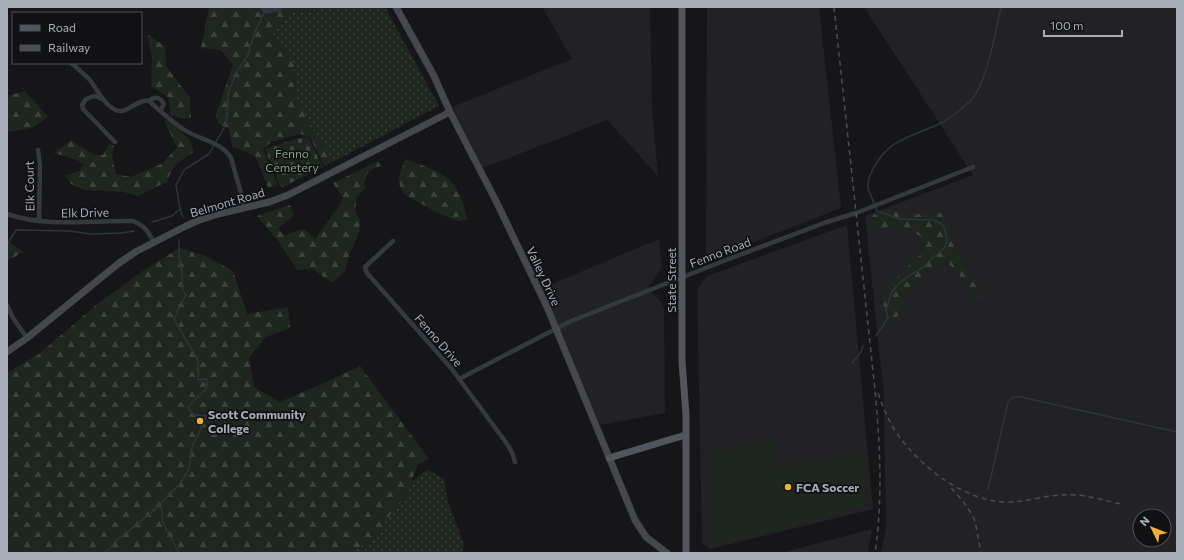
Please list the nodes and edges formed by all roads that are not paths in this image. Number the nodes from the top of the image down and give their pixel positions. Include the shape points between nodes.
1 (396, 7) edge
2 (682, 7) edge
3 (72, 64) edge
4 (102, 100) junction
5 (149, 101) junction
6 (160, 111) junction
7 (450, 112) junction
8 (115, 142) dead end
9 (38, 150) dead end
10 (973, 167) dead end
11 (245, 208) junction
12 (7, 214) edge
13 (39, 221) junction
14 (393, 241) dead end
15 (154, 242) junction
16 (682, 277) junction
17 (7, 305) edge
18 (555, 329) junction
19 (27, 338) junction
20 (7, 352) edge
21 (459, 379) junction
22 (686, 435) junction
23 (609, 458) junction
24 (515, 462) dead end
25 (667, 553) edge
26 (686, 553) edge

1 - 7 street, Valley Drive via 434,76
2 - 16 main road, State Street
3 - 4 street via 90,81
4 - 5 street via 120,111 142,101
4 - 8 street via 94,96 86,99 82,105 83,109
5 - 6 street
5 - 6 street via 157,97 161,100 164,104
6 - 11 street via 182,128 226,151 231,158
7 - 11 street, Belmont Road via 293,193
7 - 18 street, Valley Drive via 496,201
9 - 13 street, Elk Court
10 - 16 street, Fenno Road
11 - 15 street, Belmont Road via 218,214
12 - 13 street, Elk Drive
13 - 15 street, Elk Drive via 132,221 145,228
14 - 21 street, Fenno Drive via 365,267 367,273
15 - 19 street, Belmont Road via 119,263
16 - 18 street, Fenno Road
16 - 22 main road, State Street via 682,362
17 - 19 street
18 - 21 street, Fenno Road
18 - 23 street, Valley Drive
19 - 20 street, Belmont Road
21 - 24 street, Fenno Drive via 505,441
22 - 23 main road
22 - 26 main road, State Street
23 - 25 street, Valley Drive via 639,528 646,537

